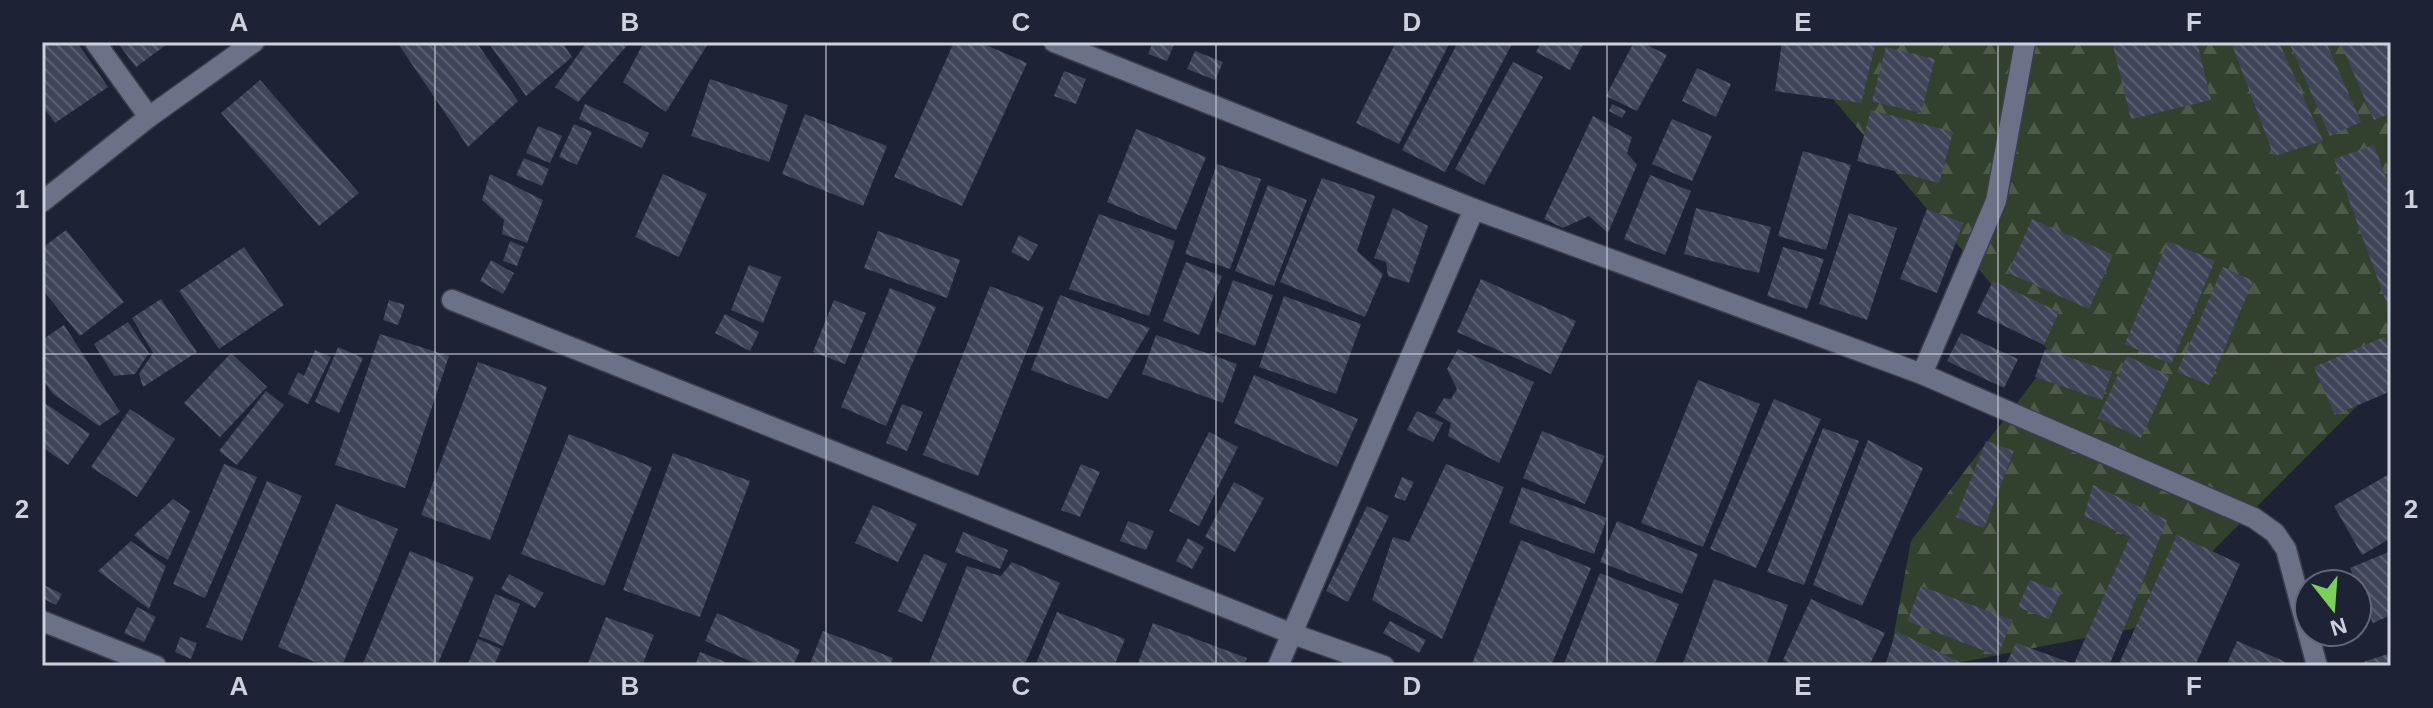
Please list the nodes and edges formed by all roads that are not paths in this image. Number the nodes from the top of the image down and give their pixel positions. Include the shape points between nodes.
1 (95, 42) edge
2 (254, 42) edge
3 (1054, 42) edge
4 (2025, 42) edge
5 (149, 117) junction
6 (42, 202) edge
7 (1474, 209) junction
8 (452, 300) dead end
9 (1922, 374) junction
10 (42, 621) edge
11 (1290, 633) junction
12 (156, 666) edge
13 (1278, 666) edge
14 (1384, 666) edge
15 (2317, 666) edge

1 - 5 street
2 - 5 street
3 - 7 street
4 - 9 street via 1996,201
5 - 6 street
7 - 9 street
7 - 11 street
8 - 11 street
9 - 15 street via 2239,511 2275,533 2286,549
10 - 12 street
11 - 13 street
11 - 14 street

